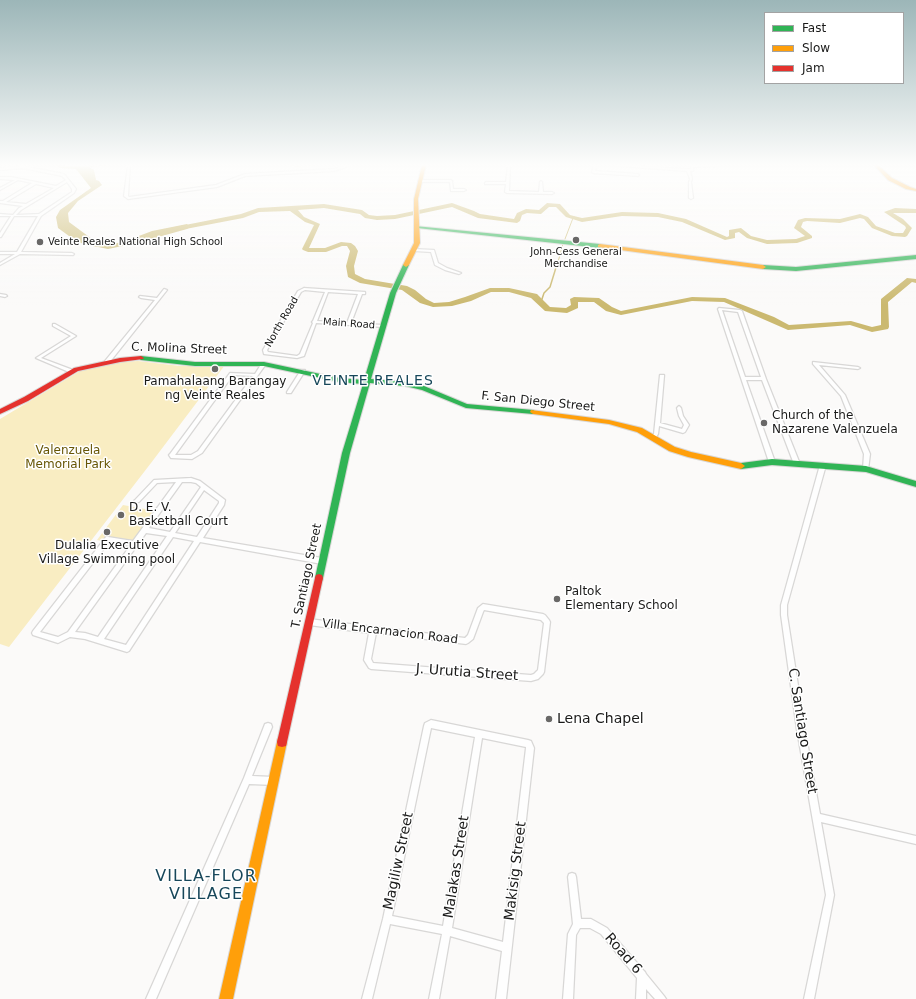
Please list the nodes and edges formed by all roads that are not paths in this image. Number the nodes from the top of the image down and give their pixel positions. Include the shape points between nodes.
1 (18, 212) edge
2 (45, 212) edge
3 (416, 212) edge
4 (0, 215) edge
5 (40, 215) junction
6 (13, 216) junction
7 (417, 227) junction
8 (0, 236) edge
9 (415, 250) junction
10 (0, 253) edge
11 (18, 254) junction
12 (72, 254) dead end
13 (916, 257) edge
14 (0, 264) edge
15 (459, 273) dead end
16 (165, 290) dead end
17 (327, 291) junction
18 (0, 295) edge
19 (5, 296) dead end
20 (141, 297) dead end
21 (157, 299) junction
22 (314, 322) junction
23 (349, 324) junction
24 (54, 325) dead end
25 (383, 326) junction
26 (108, 362) junction
27 (264, 364) junction
28 (858, 368) dead end
29 (71, 371) junction
30 (303, 371) junction
31 (256, 375) junction
32 (662, 376) dead end
33 (743, 378) junction
34 (764, 379) junction
35 (367, 381) junction
36 (289, 392) dead end
37 (679, 408) dead end
38 (0, 412) edge
39 (657, 424) junction
40 (653, 438) junction
41 (772, 462) junction
42 (797, 464) junction
43 (823, 465) junction
44 (866, 469) junction
45 (181, 480) junction
46 (916, 484) edge
47 (204, 486) junction
48 (137, 501) dead end
49 (145, 530) junction
50 (172, 534) junction
51 (198, 539) junction
52 (135, 544) junction
53 (322, 561) junction
54 (544, 617) joint
55 (309, 622) junction
56 (373, 630) junction
57 (70, 634) junction
58 (100, 640) junction
59 (268, 727) dead end
60 (479, 734) junction
61 (247, 780) junction
62 (274, 781) junction
63 (816, 817) junction
64 (916, 840) edge
65 (572, 877) dead end
66 (387, 919) junction
67 (577, 924) junction
68 (446, 932) junction
69 (507, 948) junction
70 (642, 975) junction
71 (152, 999) edge
72 (226, 999) edge
73 (367, 999) edge
74 (434, 999) edge
75 (501, 999) edge
76 (568, 999) edge
77 (641, 999) edge
78 (661, 999) edge
79 (809, 999) edge

1 - 6 street
2 - 5 street
3 - 7 street, T. Santiago Street
4 - 6 street
5 - 6 street
5 - 11 street
6 - 8 street
7 - 9 street, T. Santiago Street
7 - 13 street via 629,249 778,269
9 - 15 street via 432,251 436,264
9 - 25 street, T. Santiago Street via 400,275
10 - 11 street
11 - 12 street
11 - 14 street
16 - 21 street
17 - 22 street
17 - 22 street, North Road via 300,291 265,350 266,353 297,357 302,355
17 - 23 street via 362,293
18 - 19 street
20 - 21 street
21 - 26 street
22 - 23 street, Main Road
23 - 25 street, Main Road
24 - 29 street via 74,336 38,358
25 - 35 street, T. Santiago Street
26 - 27 street, C. Molina Street via 141,358 196,364
26 - 29 street, C. Molina Street
27 - 30 street, C. Molina Street
27 - 31 street
28 - 44 street via 815,362 843,395 867,454
29 - 38 street, C. Molina Street
30 - 35 street, C. Molina Street via 339,380
30 - 36 street
31 - 31 street via 200,452 192,457 173,457 232,374
32 - 39 street
33 - 34 street
33 - 34 street via 720,309 740,311
33 - 41 street
34 - 42 street
35 - 40 street, F. San Diego Street via 424,388 466,406 550,413 609,422 639,430
35 - 53 street, T. Santiago Street via 346,453
37 - 39 street via 687,425 683,431
39 - 40 street
40 - 41 street, F. San Diego Street via 672,448 708,460 742,466
41 - 42 street, F. San Diego Street
42 - 43 street, F. San Diego Street
43 - 44 street, F. San Diego Street
43 - 63 street, C. Santiago Street via 784,605
44 - 46 street, F. San Diego Street
45 - 47 street via 191,480
45 - 48 street via 154,482
45 - 49 street
47 - 50 street
47 - 51 street via 222,500 222,503
49 - 50 street
49 - 52 street
50 - 51 street
50 - 58 street
51 - 53 street
51 - 58 street via 127,649
52 - 57 street
52 - 57 street via 108,539 35,633 58,640
53 - 55 street, T. Santiago Street
54 - 56 street, Villa Encarnacion Road via 483,607 471,636 466,641
54 - 56 street, J. Urutia Street via 547,622 541,672 531,678 371,666 367,660
55 - 56 street, Villa Encarnacion Road
55 - 62 street, T. Santiago Street
57 - 58 street
59 - 61 street
60 - 66 street, Magiliw Street via 431,724 428,726
60 - 68 street, Malakas Street
60 - 69 street, Makisig Street via 528,744 530,748
61 - 62 street
61 - 71 street
62 - 72 street, T. Santiago Street
63 - 64 street
63 - 79 street, C. Santiago Street via 830,895
65 - 67 street
66 - 68 street
66 - 73 street, Magiliw Street
67 - 70 street, Road 6 via 591,923 604,931
67 - 76 street via 572,934
68 - 69 street
68 - 74 street, Malakas Street
69 - 75 street, Makisig Street
70 - 77 street
70 - 78 street, Road 6

